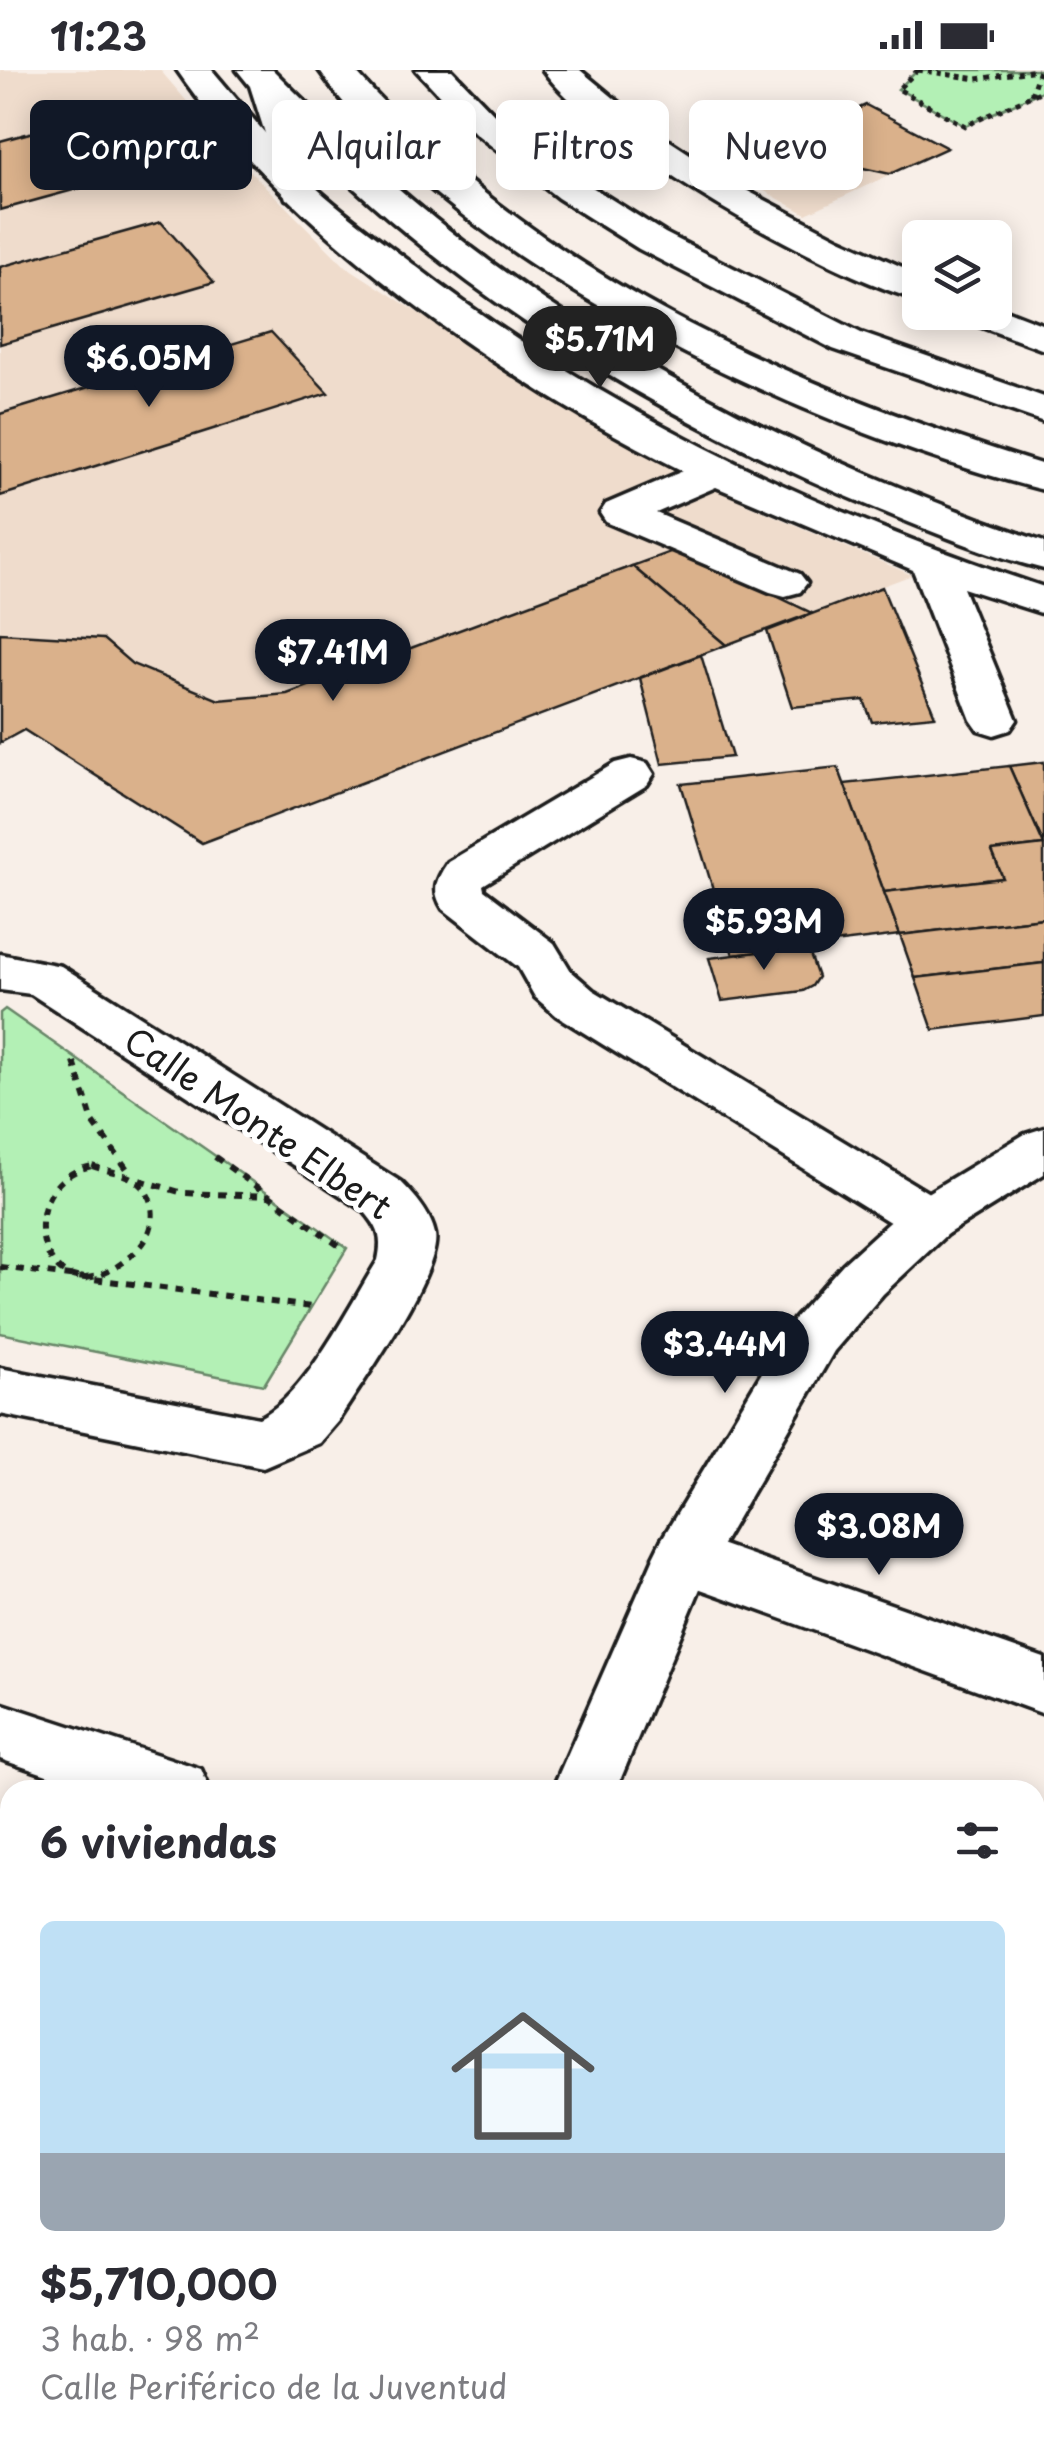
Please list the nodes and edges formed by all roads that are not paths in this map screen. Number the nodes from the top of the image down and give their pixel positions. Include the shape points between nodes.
1 (194, 70) edge
2 (336, 70) edge
3 (433, 70) edge
4 (560, 70) edge
5 (260, 76) edge
6 (299, 191) junction
7 (902, 280) edge
8 (1012, 326) edge
9 (1044, 338) edge
10 (1044, 410) edge
11 (715, 472) junction
12 (1044, 478) edge
13 (1044, 556) edge
14 (934, 567) junction
15 (784, 583) dead end
16 (1044, 602) edge
17 (994, 720) dead end
18 (631, 774) dead end
19 (0, 972) edge
20 (1044, 1148) edge
21 (928, 1219) junction
22 (0, 1391) edge
23 (683, 1557) junction
24 (1044, 1686) edge
25 (0, 1731) edge
26 (148, 1780) edge
27 (588, 1780) edge

1 - 6 main road
2 - 12 main road via 410,151 480,208 658,321 891,429
3 - 10 main road via 501,137 652,241 847,341
4 - 7 main road via 675,160 790,227
5 - 6 main road
5 - 13 main road via 374,188 490,279 594,348 837,478
6 - 11 main road via 427,296 560,387
8 - 9 main road
11 - 14 main road
11 - 15 main road via 621,512
14 - 16 main road
14 - 17 main road
18 - 21 main road via 465,874 460,897 536,954 553,984 575,1003
19 - 22 main road, Calle Monte Elbert via 43,978 382,1196 406,1222 410,1242 405,1264 318,1404 299,1426 263,1443
20 - 21 main road
21 - 23 main road via 814,1335
23 - 24 main road
23 - 27 main road
25 - 26 main road

